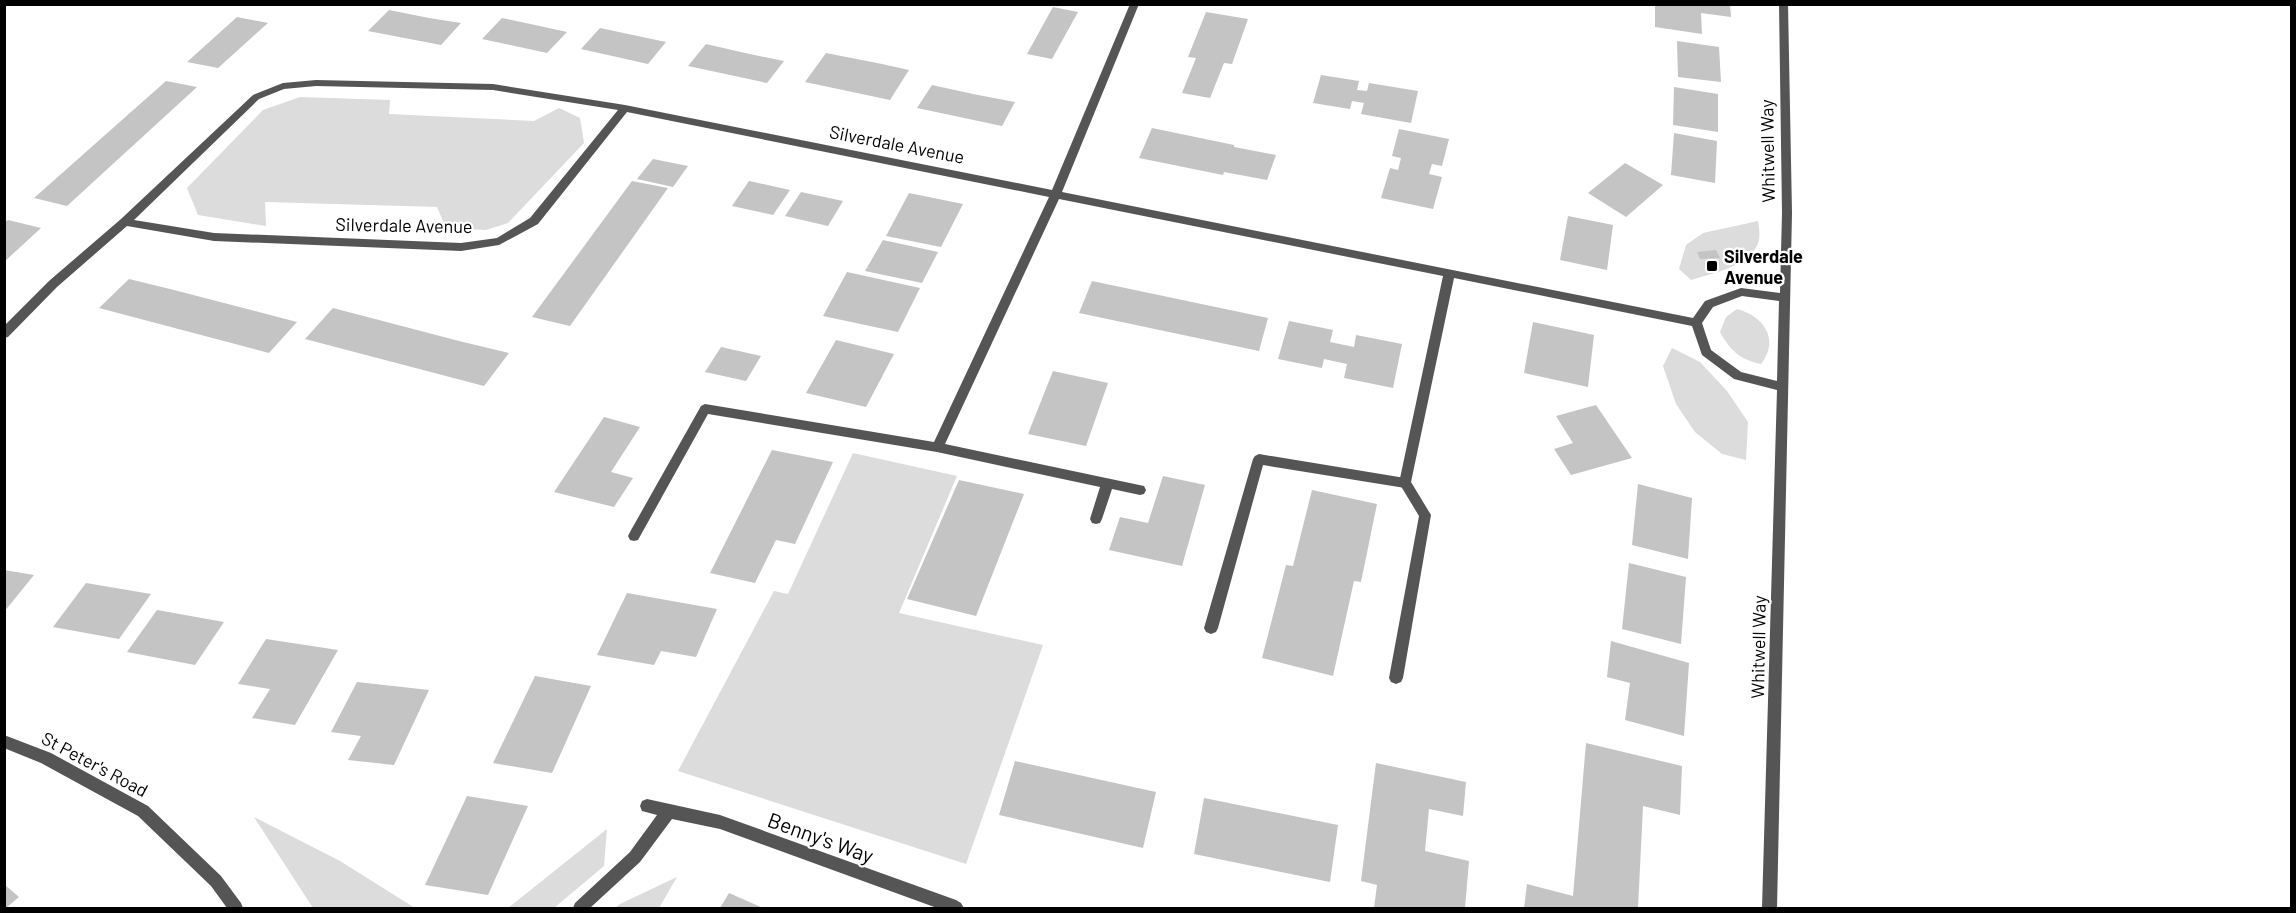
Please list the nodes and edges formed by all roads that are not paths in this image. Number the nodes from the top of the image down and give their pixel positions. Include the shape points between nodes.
1 (1136, 4) edge
2 (1783, 4) edge
3 (625, 108) junction
4 (1056, 194) junction
5 (125, 222) junction
6 (1449, 274) junction
7 (1783, 297) junction
8 (1695, 323) junction
9 (4, 334) edge
10 (1782, 387) junction
11 (937, 447) junction
12 (1405, 483) junction
13 (1107, 485) junction
14 (1140, 490) dead end
15 (1096, 519) dead end
16 (634, 536) dead end
17 (1211, 628) dead end
18 (1396, 678) dead end
19 (4, 741) edge
20 (646, 806) dead end
21 (668, 812) junction
22 (236, 909) edge
23 (580, 909) edge
24 (956, 909) edge
25 (1770, 909) edge

1 - 4 street
2 - 7 street, Whitwell Way via 1787,213
3 - 4 street, Silverdale Avenue
3 - 5 street, Silverdale Avenue via 493,87 316,83 283,86 256,97
3 - 5 street, Silverdale Avenue via 534,220 499,241 461,247 213,237
4 - 6 street, Silverdale Avenue
4 - 11 street
5 - 9 street, Silverdale Avenue via 53,284
6 - 8 street, Silverdale Avenue
6 - 12 street
7 - 8 street via 1741,292 1709,304
7 - 10 street, Whitwell Way
8 - 10 street via 1706,352 1738,376
10 - 25 street, Whitwell Way
11 - 13 street
11 - 16 street via 705,410
12 - 17 street via 1258,459
12 - 18 street via 1425,515
13 - 14 street
13 - 15 street
19 - 22 street, St Peter's Road via 46,758 143,811 216,881
20 - 21 street, Benny's Way
21 - 23 street via 635,857
21 - 24 street, Benny's Way via 720,822

